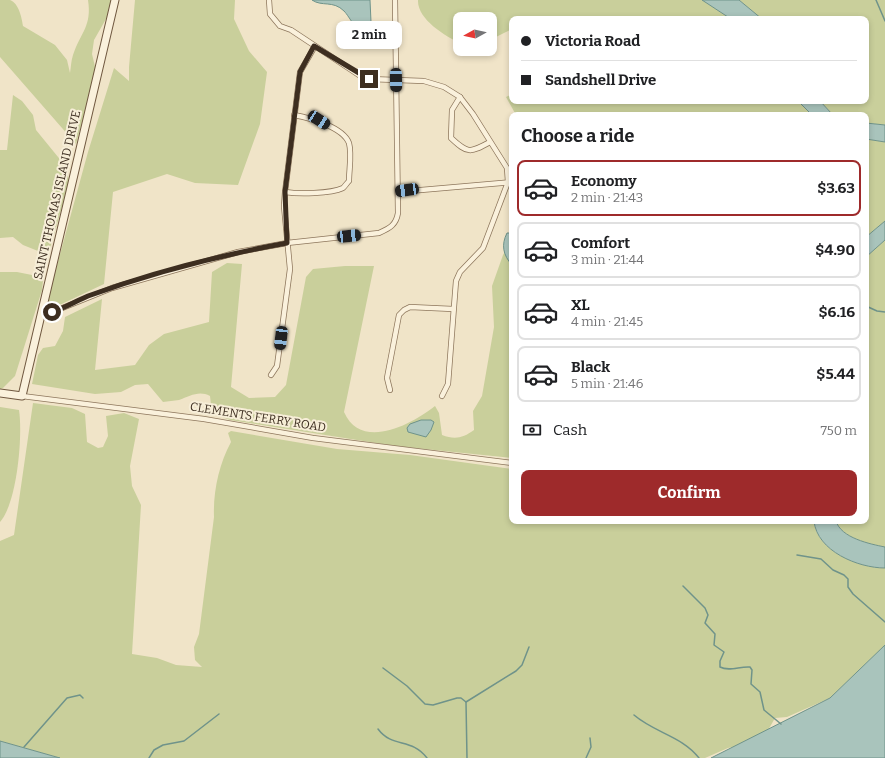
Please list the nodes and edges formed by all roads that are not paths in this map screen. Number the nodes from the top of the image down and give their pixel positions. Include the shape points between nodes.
1 (115, 0) edge
2 (269, 0) edge
3 (395, 0) edge
4 (314, 46) junction
5 (396, 80) junction
6 (460, 97) junction
7 (294, 116) junction
8 (490, 142) junction
9 (509, 177) edge
10 (509, 182) edge
11 (509, 184) edge
12 (285, 192) junction
13 (398, 192) junction
14 (287, 243) junction
15 (453, 309) junction
16 (40, 317) junction
17 (271, 375) dead end
18 (390, 390) dead end
19 (0, 393) edge
20 (22, 396) junction
21 (442, 396) dead end
22 (509, 463) edge

1 - 16 main road, SAINT THOMAS ISLAND DRIVE
2 - 4 street via 268,8 273,20
3 - 5 street
4 - 5 street via 369,79
4 - 7 street via 300,72
5 - 6 street via 424,81 444,87
5 - 13 street
6 - 8 street
6 - 8 street via 452,110 451,138 464,150 473,151
7 - 12 street
7 - 12 street via 319,120 346,137 349,144 349,181 337,190 296,194
8 - 9 street via 507,168
10 - 13 street
11 - 15 street via 483,248 460,272 456,281
12 - 14 street
13 - 14 street via 397,217 390,228 379,233
14 - 16 street via 238,252 112,288
14 - 17 street via 289,276 277,366
15 - 18 street via 410,307 399,315 387,378
15 - 21 street via 448,384
16 - 20 main road, SAINT THOMAS ISLAND DRIVE
19 - 20 main road, CLEMENTS FERRY ROAD
20 - 22 street, CLEMENTS FERRY ROAD via 204,419 328,440

